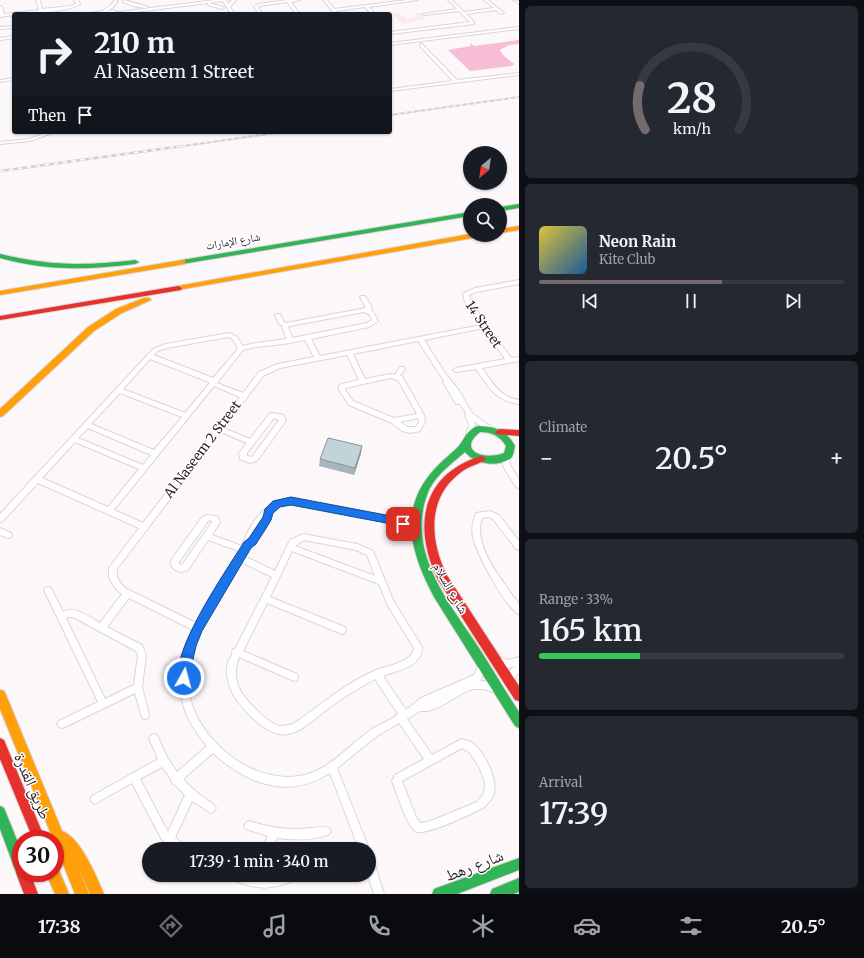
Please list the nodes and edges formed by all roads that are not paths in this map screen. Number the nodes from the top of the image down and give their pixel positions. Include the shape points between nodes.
1 (38, 0) edge
2 (76, 0) edge
3 (217, 0) edge
4 (224, 0) edge
5 (234, 0) edge
6 (298, 0) edge
7 (325, 0) edge
8 (416, 0) edge
9 (450, 0) edge
10 (486, 0) edge
11 (516, 0) edge
12 (116, 1) edge
13 (124, 1) edge
14 (288, 1) junction
15 (395, 1) edge
16 (402, 1) edge
17 (199, 2) edge
18 (519, 3) edge
19 (366, 6) junction
20 (0, 7) edge
21 (148, 7) junction
22 (228, 7) junction
23 (222, 8) junction
24 (497, 9) junction
25 (128, 10) junction
26 (333, 10) joint
27 (460, 10) junction
28 (41, 11) junction
29 (121, 11) junction
30 (32, 12) edge
31 (100, 12) edge
32 (110, 12) edge
33 (118, 12) edge
34 (225, 12) edge
35 (232, 12) edge
36 (260, 12) edge
37 (296, 12) edge
38 (371, 12) edge
39 (464, 13) junction
40 (502, 13) dead end
41 (12, 14) edge
42 (424, 14) dead end
43 (1, 16) edge
44 (12, 25) edge
45 (0, 27) edge
46 (519, 28) edge
47 (392, 33) edge
48 (12, 37) edge
49 (0, 39) edge
50 (392, 44) edge
51 (421, 45) dead end
52 (519, 74) edge
53 (12, 79) edge
54 (0, 81) edge
55 (456, 82) junction
56 (392, 90) edge
57 (47, 134) edge
58 (0, 143) edge
59 (519, 206) edge
60 (507, 208) edge
61 (463, 215) edge
62 (519, 224) edge
63 (507, 226) edge
64 (519, 228) edge
65 (507, 230) edge
66 (463, 234) edge
67 (463, 238) edge
68 (416, 246) junction
69 (241, 251) junction
70 (0, 256) edge
71 (519, 282) edge
72 (0, 293) edge
73 (362, 297) dead end
74 (0, 311) edge
75 (368, 311) junction
76 (278, 314) dead end
77 (0, 318) edge
78 (286, 325) junction
79 (486, 326) junction
80 (307, 337) junction
81 (420, 339) junction
82 (290, 340) junction
83 (241, 350) junction
84 (349, 353) junction
85 (149, 356) junction
86 (318, 359) junction
87 (519, 359) edge
88 (509, 360) junction
89 (477, 366) junction
90 (402, 369) dead end
91 (456, 370) dead end
92 (397, 376) junction
93 (363, 381) junction
94 (213, 382) junction
95 (119, 390) junction
96 (454, 393) junction
97 (243, 396) junction
98 (519, 402) edge
99 (0, 414) edge
100 (186, 416) junction
101 (421, 416) junction
102 (394, 421) junction
103 (87, 425) junction
104 (218, 428) junction
105 (488, 429) junction
106 (498, 432) junction
107 (469, 433) junction
108 (519, 433) edge
109 (74, 439) junction
110 (251, 442) junction
111 (519, 444) edge
112 (466, 445) junction
113 (156, 454) junction
114 (508, 455) junction
115 (481, 460) junction
116 (144, 468) junction
117 (38, 480) junction
118 (519, 484) edge
119 (109, 511) junction
120 (416, 516) junction
121 (0, 519) edge
122 (386, 519) junction
123 (144, 526) junction
124 (0, 531) edge
125 (415, 533) junction
126 (8, 535) dead end
127 (206, 536) junction
128 (518, 546) edge
129 (290, 547) junction
130 (246, 548) junction
131 (240, 558) junction
132 (276, 575) junction
133 (380, 581) junction
134 (48, 590) dead end
135 (128, 593) junction
136 (264, 598) junction
137 (519, 610) edge
138 (61, 617) junction
139 (102, 627) junction
140 (198, 628) junction
141 (342, 630) dead end
142 (236, 652) junction
143 (495, 660) junction
144 (519, 661) edge
145 (483, 664) junction
146 (519, 668) edge
147 (377, 674) junction
148 (294, 676) dead end
149 (510, 683) junction
150 (138, 687) junction
151 (499, 690) junction
152 (452, 692) junction
153 (0, 695) edge
154 (519, 696) edge
155 (103, 704) junction
156 (145, 715) dead end
157 (402, 716) junction
158 (519, 722) edge
159 (62, 724) dead end
160 (154, 738) dead end
161 (0, 744) edge
162 (213, 747) junction
163 (430, 760) junction
164 (163, 761) junction
165 (332, 766) junction
166 (134, 777) junction
167 (175, 780) junction
168 (190, 794) junction
169 (95, 799) dead end
170 (211, 808) dead end
171 (0, 812) edge
172 (249, 826) dead end
173 (35, 830) edge
174 (56, 830) edge
175 (326, 831) dead end
176 (274, 833) junction
177 (64, 839) edge
178 (169, 841) joint
179 (270, 842) edge
180 (361, 842) edge
181 (12, 844) edge
182 (64, 849) edge
183 (519, 864) edge
184 (26, 882) edge
185 (57, 882) edge
186 (375, 882) edge
187 (519, 885) edge
188 (31, 894) edge
189 (62, 894) edge
190 (82, 894) edge
191 (97, 894) edge
192 (379, 894) edge
193 (439, 894) edge
194 (497, 894) edge

1 - 28 street
2 - 28 street via 77,5
3 - 4 street
3 - 17 street
3 - 23 street
4 - 22 street
5 - 22 street
6 - 14 street
7 - 26 street
8 - 16 street
9 - 27 street
10 - 24 street
11 - 18 street
12 - 29 street
12 - 31 street via 110,8
13 - 21 street via 134,6
13 - 25 street
14 - 36 street via 257,6
14 - 37 street
15 - 16 street
15 - 19 street
17 - 21 street
17 - 23 street
17 - 25 street
19 - 26 street
19 - 38 street
20 - 43 street
21 - 25 street
22 - 35 street
23 - 34 street
24 - 39 street
24 - 40 street
25 - 29 street
27 - 39 street
27 - 42 street
28 - 30 street
29 - 32 street
29 - 33 street
39 - 47 street via 473,23
41 - 43 street
44 - 45 street
46 - 50 street
48 - 49 street
51 - 55 street
52 - 55 street
53 - 54 street
55 - 56 street
57 - 58 street via 30,140
59 - 60 main road
61 - 69 main road, شارع الإمارات
62 - 63 main road
64 - 65 main road
66 - 74 main road
67 - 68 main road
68 - 77 main road
68 - 99 main road via 351,262 161,296 131,305 91,329
69 - 70 main road via 66,269 27,265
69 - 72 main road, شارع الإمارات
71 - 79 street, 14 Street via 466,294 466,298
73 - 75 street via 369,308
75 - 78 street
75 - 80 street via 375,319 372,325
76 - 78 street via 281,323
78 - 82 street
79 - 81 street, Al Naseem 2 Street
79 - 88 street, 14 Street
80 - 82 street
80 - 86 street
81 - 84 street, Al Naseem 2 Street
81 - 96 street
82 - 83 street
83 - 85 street via 232,333 166,346 155,350
83 - 94 street
84 - 86 street, Al Naseem 2 Street
84 - 93 street
85 - 94 street
85 - 95 street
86 - 97 street, Al Naseem 2 Street via 265,370
87 - 88 street
88 - 89 street
89 - 91 street
89 - 98 street via 500,397
90 - 92 street
92 - 93 street
92 - 101 street via 402,380
93 - 102 street via 342,386 348,401
94 - 97 street
94 - 100 street
95 - 100 street
95 - 103 street
96 - 105 street via 470,415
96 - 107 street via 472,424
97 - 104 street, Al Naseem 2 Street
100 - 113 street
101 - 102 street
101 - 102 street via 421,426 412,431 405,430
103 - 109 street
103 - 113 street
104 - 110 street
104 - 123 street, Al Naseem 2 Street
105 - 106 main road
105 - 107 main road via 478,429
106 - 108 main road
106 - 114 main road via 508,440
107 - 112 main road via 465,440
109 - 116 street
109 - 117 street
110 - 110 street via 242,454 250,460 255,457 282,418 272,415
111 - 114 main road
112 - 115 main road via 471,453
112 - 120 main road, شارع السلام via 432,476 422,495
113 - 116 street
114 - 115 main road via 496,461
114 - 118 street via 510,472
115 - 143 main road, شارع السلام via 457,467 442,483 433,502 428,526 437,568
116 - 119 street
117 - 119 street
117 - 121 street
119 - 123 street
120 - 122 street via 403,520
120 - 125 main road, شارع السلام
122 - 125 street via 403,524
122 - 130 street via 291,501 277,504 268,512 268,517 256,530
123 - 135 street, Al Naseem 2 Street via 114,568 112,576 116,584
124 - 126 street
125 - 145 main road, شارع السلام via 427,575
127 - 127 street via 185,568 175,566 175,561 209,517 216,522
127 - 130 street
128 - 137 street via 496,517 484,514 476,519 479,544 484,558
129 - 132 street
129 - 133 street
129 - 133 street via 297,539 303,537 362,548 372,558
130 - 131 street
131 - 132 street
131 - 140 street
132 - 136 street
133 - 147 street via 418,647 418,653 410,661
134 - 138 street
135 - 139 street
135 - 140 street, Al Naseem 2 Street
136 - 141 street
136 - 142 street
138 - 139 street via 72,612
138 - 155 street
139 - 150 street via 136,646 141,652
140 - 162 street via 184,667 184,688 189,709 199,729
142 - 147 street via 230,676 234,688 241,700 261,721 277,730 295,728 337,696
142 - 148 street
143 - 144 street via 508,664
143 - 149 main road, شارع السلام
145 - 151 main road, شارع السلام
145 - 152 street via 477,678
146 - 149 street via 514,672
147 - 157 street
149 - 154 main road, شارع السلام
150 - 155 street
150 - 156 street
151 - 152 street via 487,684 476,684
151 - 158 main road, شارع السلام
152 - 157 street via 435,700 429,707 418,708
153 - 174 main road
155 - 159 street
157 - 163 street
157 - 165 street via 374,733
160 - 164 street
161 - 173 main road, طريق القدرة
162 - 165 street via 233,764 251,774 282,782 299,782 314,777
162 - 167 street
163 - 163 street via 397,781 414,824 423,829 480,805 486,799 490,784 476,752 468,744 457,745
164 - 166 street
164 - 167 street
165 - 180 street
166 - 169 street
166 - 178 street
167 - 168 street
168 - 170 street
168 - 178 street
171 - 181 main road
172 - 176 street
175 - 176 street via 300,835
176 - 179 street
177 - 191 main road via 75,850
182 - 190 main road
183 - 193 main road, شارع رهط
184 - 188 main road
185 - 189 main road
186 - 192 street
187 - 194 main road

